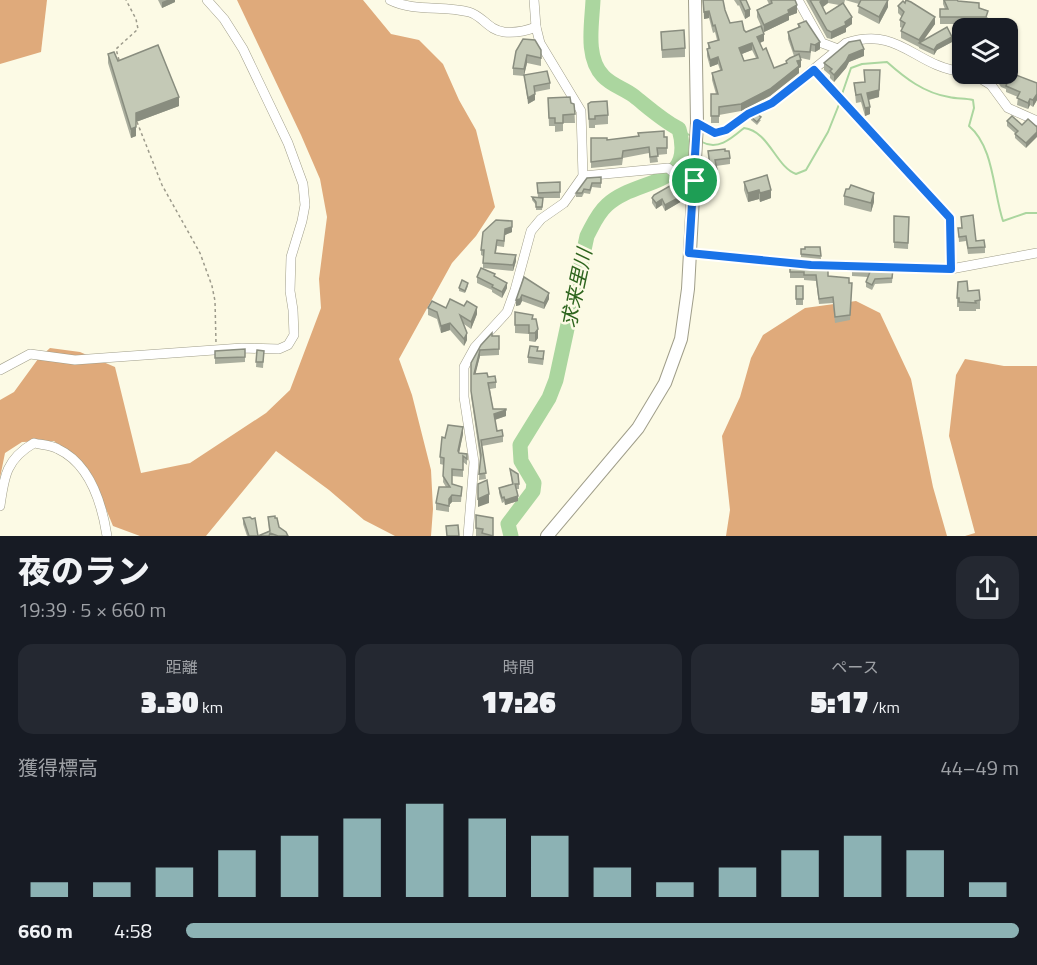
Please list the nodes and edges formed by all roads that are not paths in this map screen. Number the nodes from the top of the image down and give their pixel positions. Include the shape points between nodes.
1 (207, 0) edge
2 (390, 0) edge
3 (534, 0) edge
4 (695, 0) edge
5 (798, 0) edge
6 (536, 27) junction
7 (838, 49) junction
8 (814, 70) junction
9 (952, 70) edge
10 (989, 84) edge
11 (1037, 122) edge
12 (697, 126) junction
13 (584, 176) junction
14 (695, 181) junction
15 (689, 253) junction
16 (1037, 253) edge
17 (951, 269) junction
18 (0, 370) edge
19 (0, 506) edge
20 (107, 536) edge
21 (468, 536) edge
22 (547, 536) edge

1 - 18 street via 243,49 300,173 304,205 291,257 294,335 288,345 279,349 75,360 30,354
2 - 6 street via 400,5 479,15 493,30 525,31
3 - 6 street
4 - 12 street
5 - 7 street via 822,43
6 - 13 street via 549,60 581,111
7 - 8 street
7 - 9 street via 856,40 884,39 938,67
8 - 12 street via 772,103 726,130 715,133
8 - 17 street via 950,218
10 - 11 street via 1008,108
12 - 14 street
13 - 14 street via 668,168 680,178
13 - 21 street via 564,203 531,231 507,312 475,347 464,367 474,462
14 - 15 street
15 - 17 street via 811,265
15 - 22 street via 681,339 665,383 638,428
16 - 17 street
19 - 20 street via 5,474 21,451 34,443 57,448 84,471 104,512

